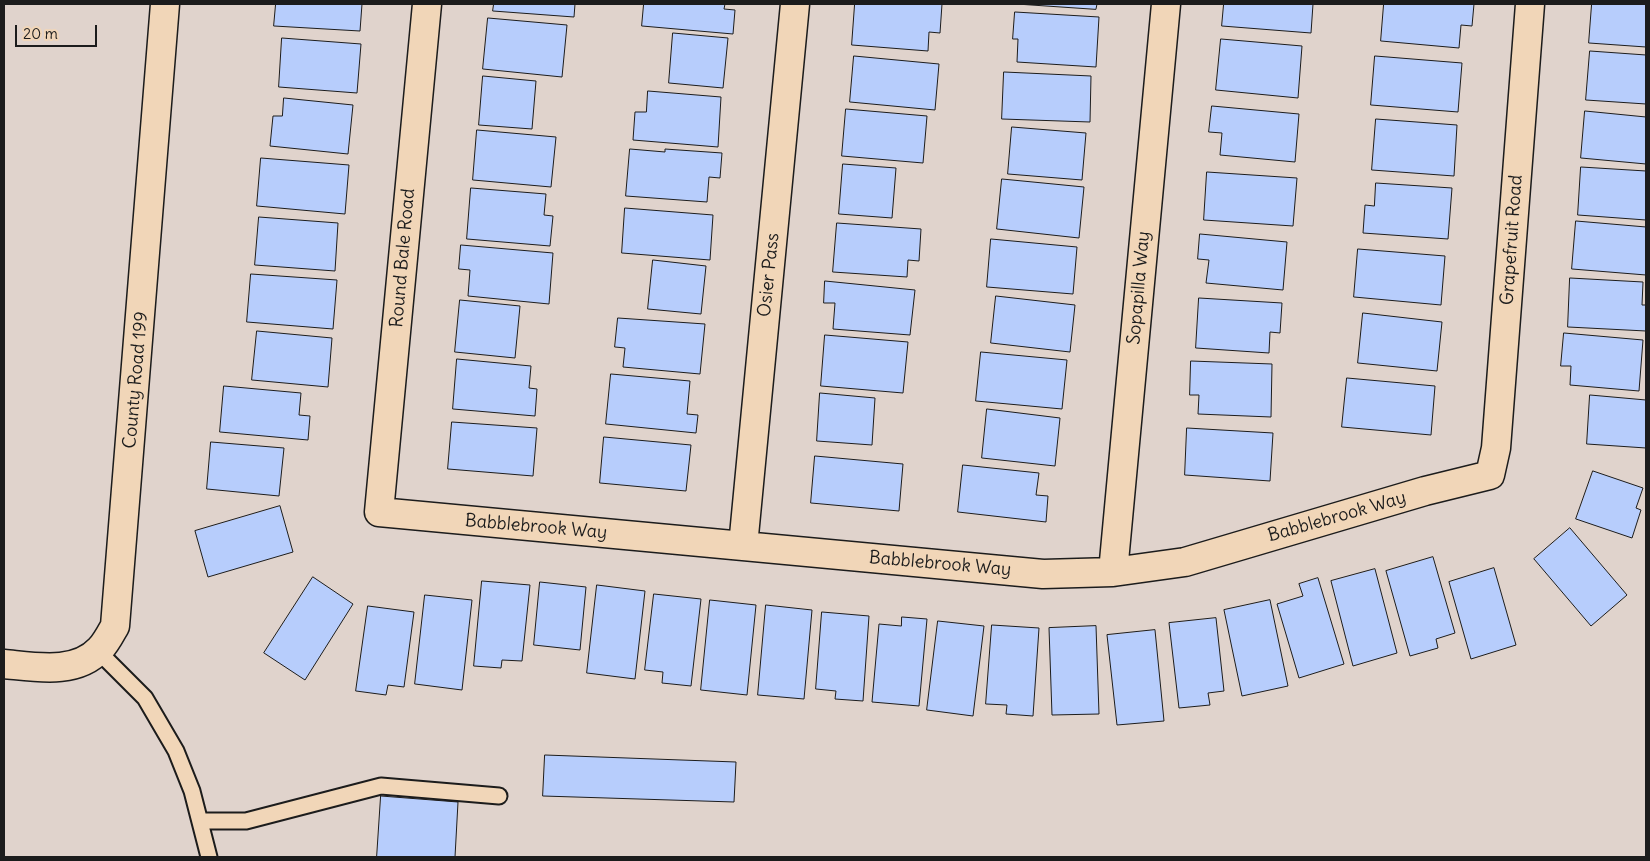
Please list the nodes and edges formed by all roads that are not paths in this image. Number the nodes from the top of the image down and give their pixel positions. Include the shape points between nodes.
1 (165, 4) edge
2 (427, 4) edge
3 (795, 4) edge
4 (1166, 4) edge
5 (1530, 4) edge
6 (1490, 475) joint
7 (379, 512) joint
8 (742, 546) junction
9 (1113, 572) junction
10 (98, 651) junction
11 (4, 664) edge
12 (499, 796) dead end
13 (200, 821) junction
14 (209, 857) edge

1 - 10 street, County Road 199 via 115,626
2 - 7 street, Round Bale Road
3 - 8 street, Osier Pass
4 - 9 street, Sopapilla Way
5 - 6 street, Grapefruit Road via 1496,448
6 - 9 street, Babblebrook Way via 1185,562
7 - 8 street, Babblebrook Way
8 - 9 street, Babblebrook Way via 1043,574
10 - 11 street, County Road 199 via 77,666
10 - 13 lane via 146,698 176,751
12 - 13 lane via 381,786 246,821
13 - 14 lane

